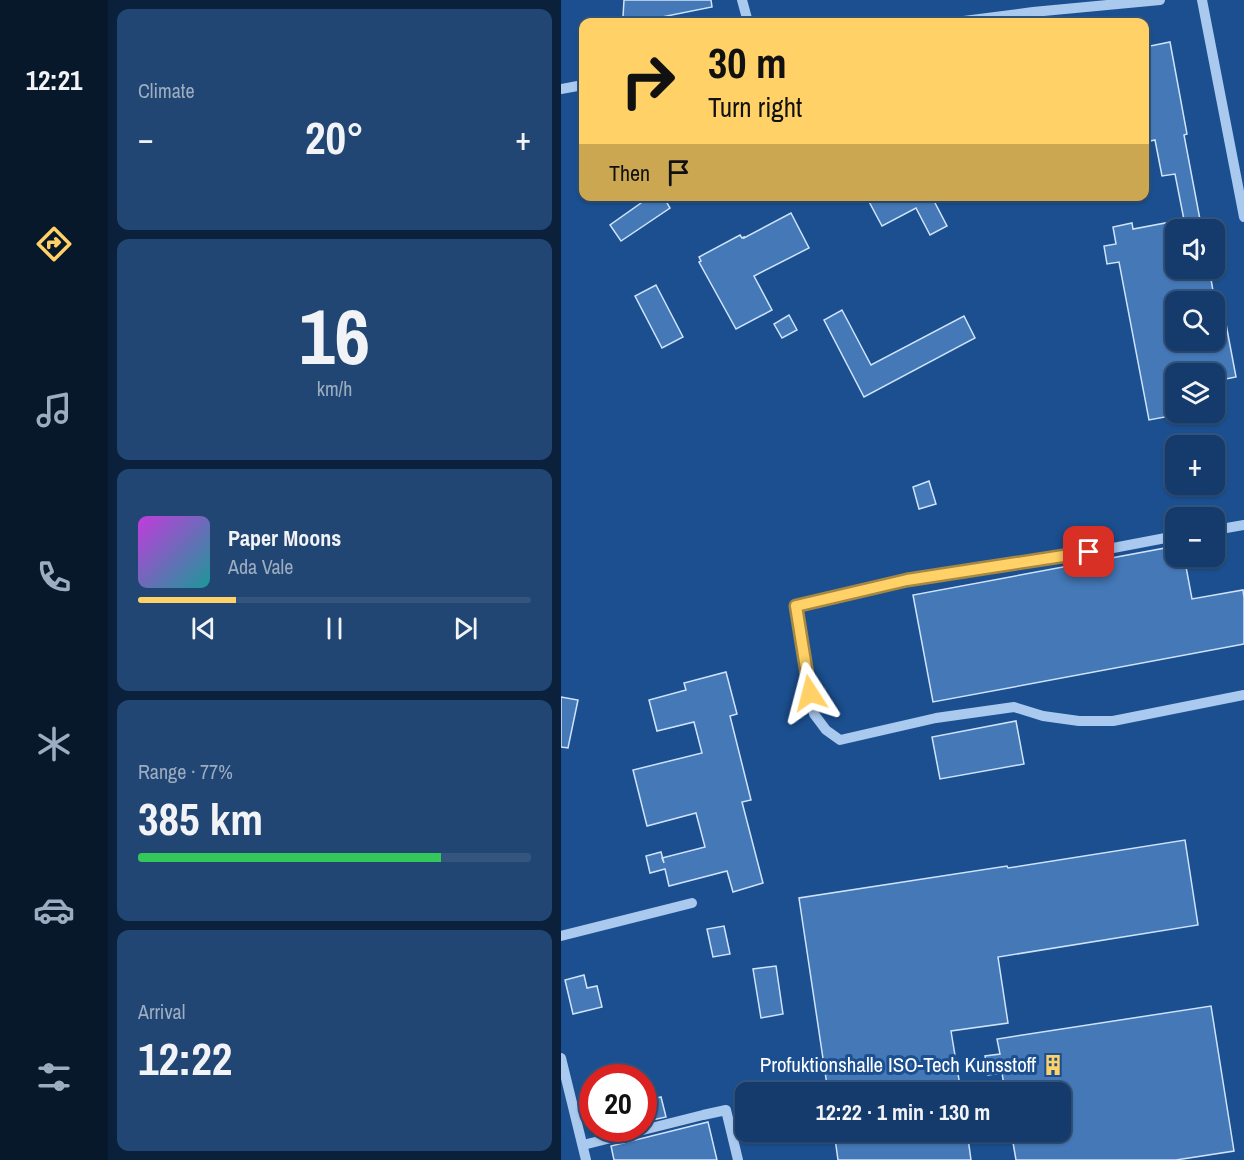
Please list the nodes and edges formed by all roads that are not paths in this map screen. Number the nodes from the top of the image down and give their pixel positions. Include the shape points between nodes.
1 (742, 0) edge
2 (1160, 0) edge
3 (1202, 0) edge
4 (747, 18) edge
5 (987, 18) edge
6 (579, 86) edge
7 (561, 89) edge
8 (1244, 217) edge
9 (1244, 525) edge
10 (1225, 528) edge
11 (1165, 538) edge
12 (1244, 695) edge
13 (692, 903) dead end
14 (561, 936) edge
15 (561, 1058) edge
16 (583, 1145) junction
17 (586, 1160) edge
18 (738, 1160) edge

1 - 4 street
2 - 5 street
3 - 8 street
6 - 7 street
9 - 10 street
11 - 12 street via 907,580 796,606 814,714 840,740 936,718 1014,707 1043,716 1113,722
13 - 14 street
15 - 16 street
16 - 17 street
16 - 18 street via 726,1110

